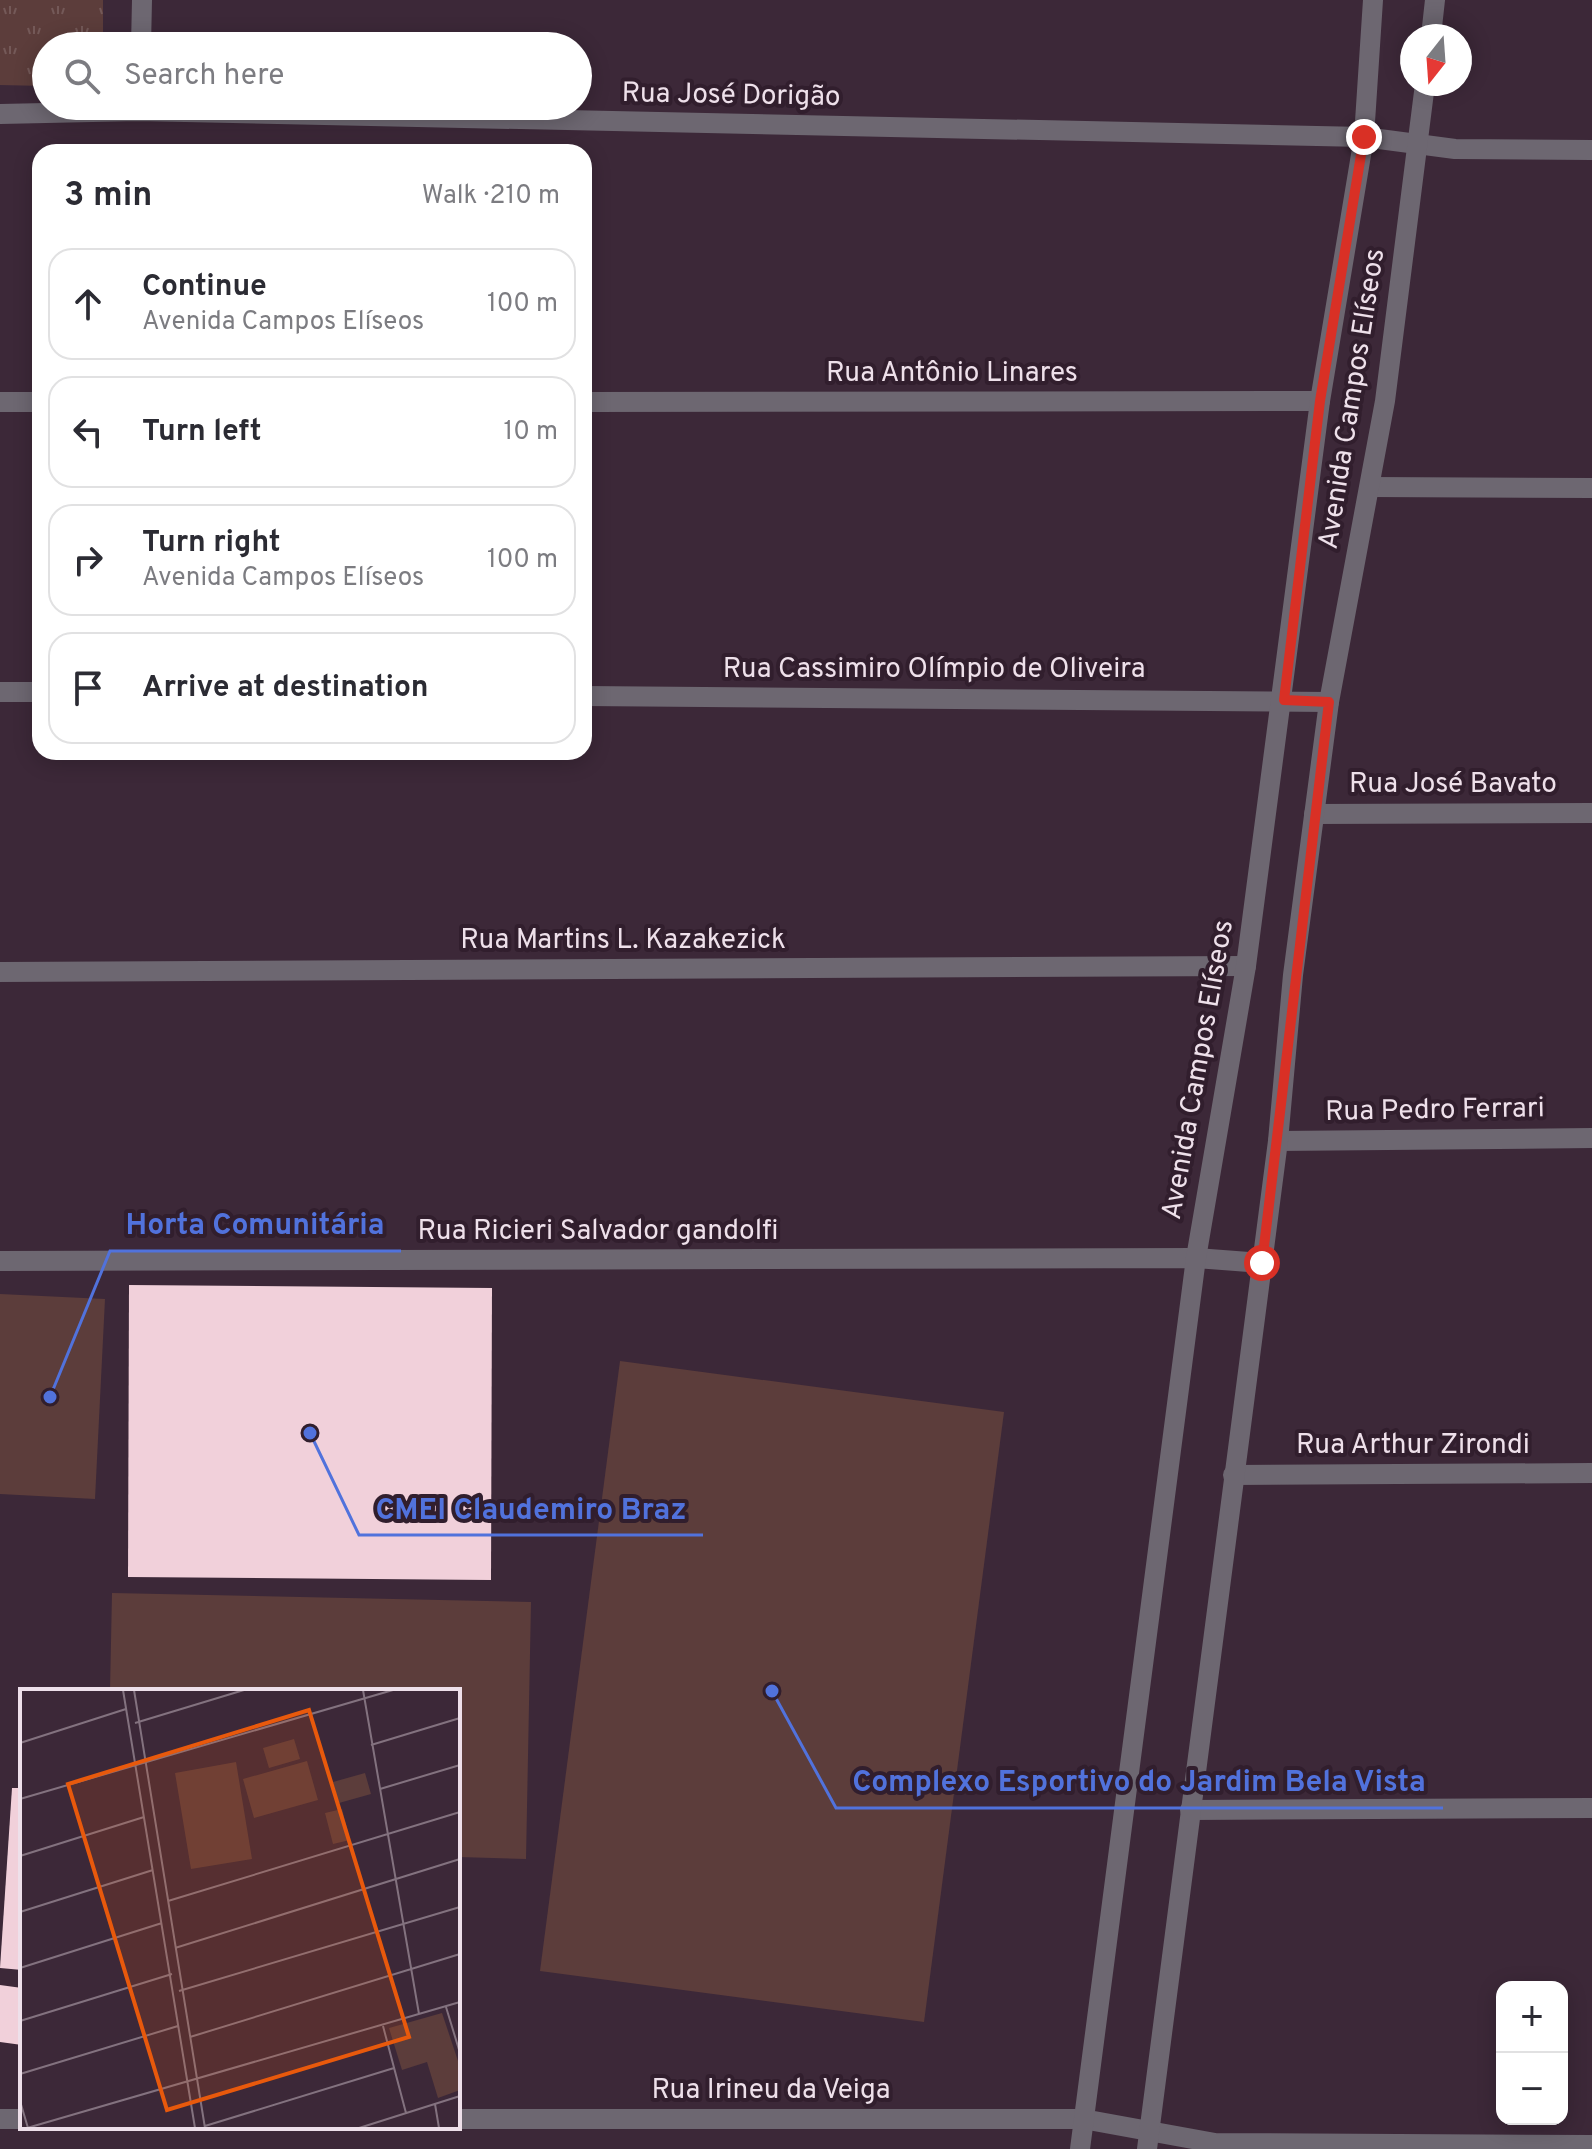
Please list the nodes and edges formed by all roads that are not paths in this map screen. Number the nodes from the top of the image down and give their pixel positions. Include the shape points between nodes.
1 (142, 0) edge
2 (1373, 0) edge
3 (1435, 0) edge
4 (1432, 24) edge
5 (141, 32) edge
6 (1424, 96) edge
7 (32, 113) edge
8 (0, 114) edge
9 (592, 119) edge
10 (1364, 137) junction
11 (1418, 145) junction
12 (1592, 150) edge
13 (1320, 401) junction
14 (0, 402) edge
15 (32, 402) edge
16 (592, 402) edge
17 (1370, 487) junction
18 (1592, 488) edge
19 (0, 692) edge
20 (32, 692) edge
21 (592, 696) edge
22 (1284, 700) junction
23 (1329, 702) junction
24 (1592, 813) edge
25 (1314, 814) junction
26 (1246, 966) junction
27 (0, 972) edge
28 (1592, 1138) edge
29 (1278, 1141) junction
30 (1196, 1258) junction
31 (0, 1261) edge
32 (1262, 1263) junction
33 (1592, 1473) edge
34 (1233, 1475) junction
35 (1592, 1808) edge
36 (1190, 1810) junction
37 (460, 2119) edge
38 (1083, 2119) junction
39 (1148, 2140) edge
40 (1592, 2145) edge
41 (1080, 2149) edge

1 - 5 street
2 - 10 street, Avenida Campos Elíseos
3 - 4 street
6 - 11 street, Avenida Campos Elíseos
7 - 8 street, Rua José Dorigão
9 - 10 street, Rua José Dorigão
10 - 11 street, Rua José Dorigão
10 - 13 street, Avenida Campos Elíseos
11 - 12 street, Rua José Dorigão
11 - 17 street, Avenida Campos Elíseos
13 - 16 street, Rua Antônio Linares
13 - 22 street, Avenida Campos Elíseos
14 - 15 street
17 - 18 street
17 - 23 street, Avenida Campos Elíseos
19 - 20 street
21 - 22 street, Rua Cassimiro Olímpio de Oliveira
22 - 23 street, Rua Cassimiro Olímpio de Oliveira
22 - 26 street, Avenida Campos Elíseos
23 - 25 street, Avenida Campos Elíseos
24 - 25 street, Rua José Bavato
25 - 29 street, Avenida Campos Elíseos
26 - 27 street, Rua Martins L. Kazakezick
26 - 30 street, Avenida Campos Elíseos
28 - 29 street, Rua Pedro Ferrari
29 - 32 street, Avenida Campos Elíseos
30 - 31 street, Rua Ricieri Salvador gandolfi
30 - 32 street, Rua Ricieri Salvador gandolfi
30 - 38 street, Avenida Campos Elíseos
32 - 34 street, Avenida Campos Elíseos
33 - 34 street, Rua Arthur Zirondi
34 - 36 street, Avenida Campos Elíseos
35 - 36 street
36 - 39 street, Avenida Campos Elíseos
37 - 38 street, Rua Irineu da Veiga
38 - 39 street, Rua Irineu da Veiga
38 - 41 street, Avenida Campos Elíseos
39 - 40 street, Rua Irineu da Veiga

